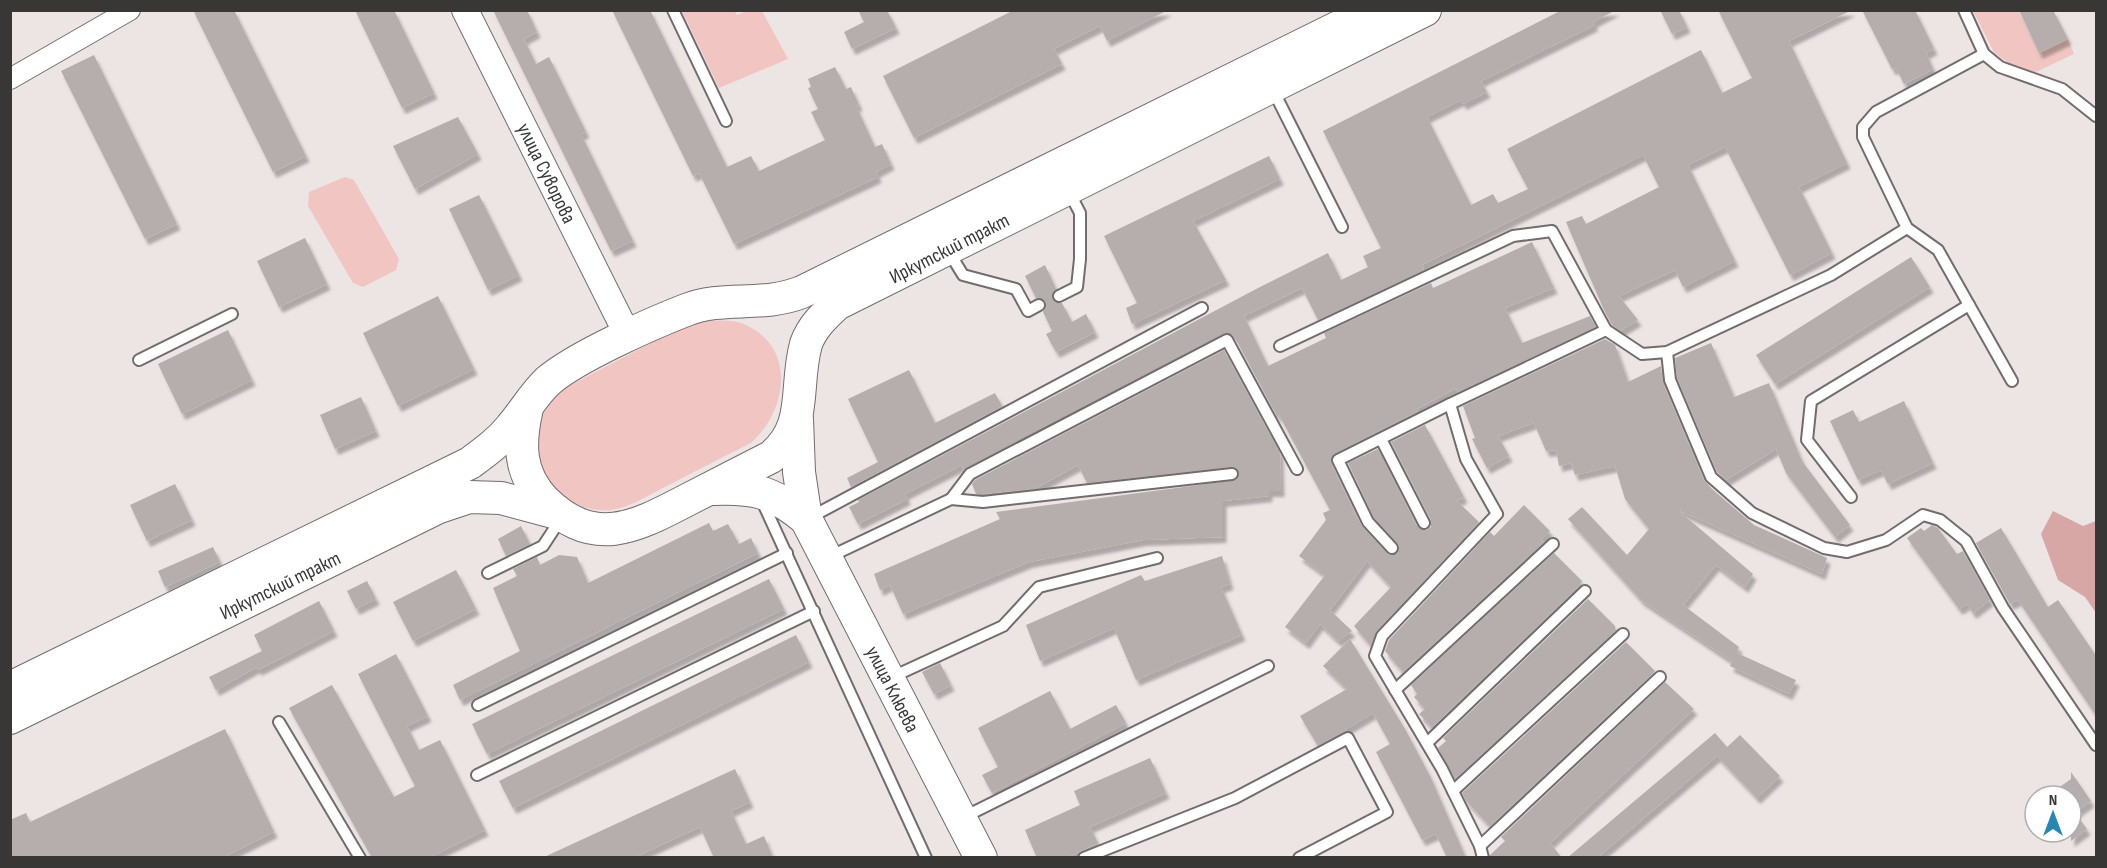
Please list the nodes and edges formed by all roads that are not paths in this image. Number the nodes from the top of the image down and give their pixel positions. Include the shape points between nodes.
1 (130, 10) edge
2 (465, 10) edge
3 (673, 10) edge
4 (1373, 10) edge
5 (1425, 10) edge
6 (1964, 10) edge
7 (1984, 54) junction
8 (10, 79) edge
9 (1271, 87) junction
10 (2097, 116) edge
11 (726, 121) dead end
12 (1067, 189) junction
13 (1342, 227) dead end
14 (1907, 228) junction
15 (948, 249) junction
16 (1059, 296) dead end
17 (1039, 305) dead end
18 (1969, 305) junction
19 (1202, 309) dead end
20 (232, 314) dead end
21 (1606, 330) junction
22 (628, 336) junction
23 (1280, 346) dead end
24 (1667, 352) junction
25 (139, 360) dead end
26 (2012, 381) dead end
27 (1450, 404) junction
28 (526, 408) junction
29 (797, 419) junction
30 (1381, 439) junction
31 (1297, 469) dead end
32 (1232, 474) dead end
33 (709, 489) junction
34 (756, 489) junction
35 (1851, 497) dead end
36 (951, 499) junction
37 (560, 515) junction
38 (806, 519) junction
39 (1424, 524) dead end
40 (1553, 544) dead end
41 (1392, 548) dead end
42 (787, 553) junction
43 (826, 558) junction
44 (1157, 558) dead end
45 (488, 573) dead end
46 (1585, 591) dead end
47 (814, 611) junction
48 (1623, 634) dead end
49 (1268, 666) dead end
50 (1660, 677) dead end
51 (887, 680) junction
52 (10, 688) edge
53 (1395, 690) junction
54 (478, 705) dead end
55 (10, 718) edge
56 (279, 722) dead end
57 (1427, 744) junction
58 (2097, 745) edge
59 (477, 775) dead end
60 (1453, 791) junction
61 (961, 819) junction
62 (1480, 846) junction
63 (360, 858) edge
64 (926, 858) edge
65 (981, 858) edge
66 (1084, 858) edge
67 (1299, 858) edge
68 (1483, 858) edge

1 - 8 street
2 - 22 street, улица Суворова
3 - 11 lane
4 - 22 main road, Иркутский тракт via 802,292 774,302 715,303 688,309
5 - 9 main road, Иркутский тракт
6 - 7 lane
7 - 10 lane via 2000,67 2062,89
7 - 14 lane via 1876,112 1863,127 1867,148
9 - 12 main road, Иркутский тракт
9 - 13 lane
12 - 15 main road, Иркутский тракт
12 - 16 lane via 1080,213 1080,259 1077,287
14 - 18 lane via 1938,250
14 - 24 lane via 1831,275
15 - 17 lane via 963,275 1016,289 1028,311
15 - 29 main road, Иркутский тракт via 837,304 817,322 807,344
18 - 26 lane
18 - 35 lane via 1811,401 1807,440
19 - 38 lane
20 - 25 lane
21 - 23 lane via 1552,231 1513,236
21 - 24 lane via 1642,354
21 - 27 lane
22 - 28 main road, Иркутский тракт via 560,372
24 - 58 lane via 1670,380 1711,477 1752,513 1824,548 1847,552 1886,540 1923,515 1940,520 1966,541 2002,608
27 - 30 lane
27 - 53 lane via 1466,459 1497,514 1382,636 1375,657
28 - 37 main road, Иркутский тракт via 520,440 524,467 536,491
28 - 52 main road, Иркутский тракт via 495,445 453,473
29 - 33 main road, Иркутский тракт via 789,437 771,457
29 - 38 main road, улица Клюева
30 - 39 lane
30 - 41 lane via 1338,460 1368,522
31 - 36 lane via 1227,340 970,474
32 - 36 lane via 983,502
33 - 34 main road, улица Клюева
33 - 37 main road, Иркутский тракт via 624,529 593,529
34 - 38 main road, улица Клюева
34 - 42 lane
36 - 43 lane
37 - 45 lane via 543,546
37 - 55 main road, Иркутский тракт via 501,498 469,497 439,507
38 - 43 main road, улица Клюева
40 - 53 lane
42 - 47 lane
42 - 54 lane
43 - 51 main road, улица Клюева
44 - 51 lane via 1039,587 1003,626
46 - 57 lane
47 - 59 lane
47 - 64 lane
48 - 60 lane
49 - 61 lane
50 - 62 lane
51 - 61 main road, улица Клюева
53 - 57 lane
56 - 63 lane
57 - 60 lane
60 - 62 lane
61 - 65 main road, улица Клюева
62 - 68 lane
66 - 67 lane via 1235,798 1348,738 1387,812

